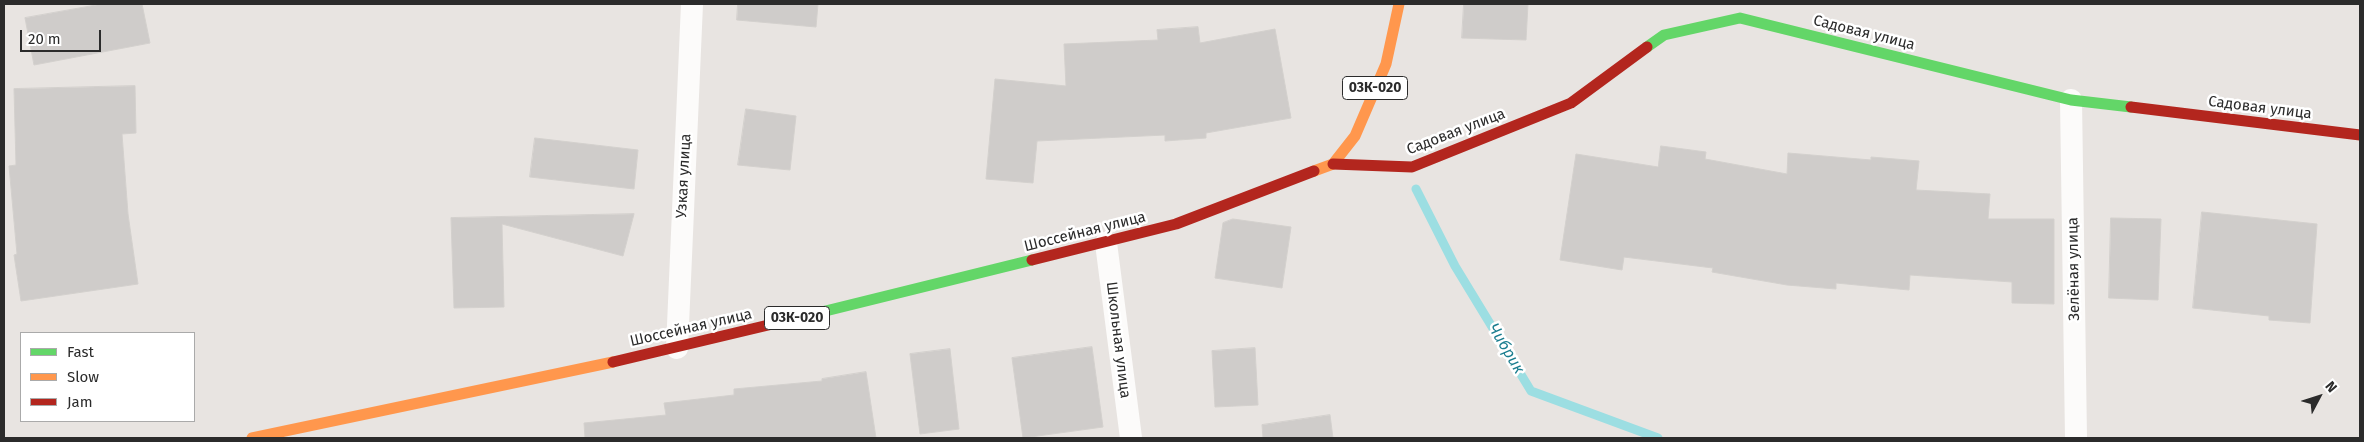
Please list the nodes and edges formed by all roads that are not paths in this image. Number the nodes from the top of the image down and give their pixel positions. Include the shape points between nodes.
1 (692, 4) edge
2 (1399, 4) edge
3 (2071, 100) junction
4 (2360, 135) edge
5 (1332, 164) junction
6 (1106, 243) junction
7 (677, 348) junction
8 (252, 438) edge
9 (1130, 438) edge
10 (2076, 438) edge

1 - 7 street, Узкая улица
2 - 5 main road, 03К-020 via 1386,64 1355,136
3 - 4 main road, Садовая улица
3 - 5 main road, Садовая улица via 1740,18 1664,35 1571,103 1412,167
3 - 10 street, Зелёная улица
5 - 6 main road, Шоссейная улица / 03К-020 via 1176,224
6 - 7 main road, Шоссейная улица / 03К-020
6 - 9 street, Школьная улица
7 - 8 main road, Шоссейная улица / 03К-020

